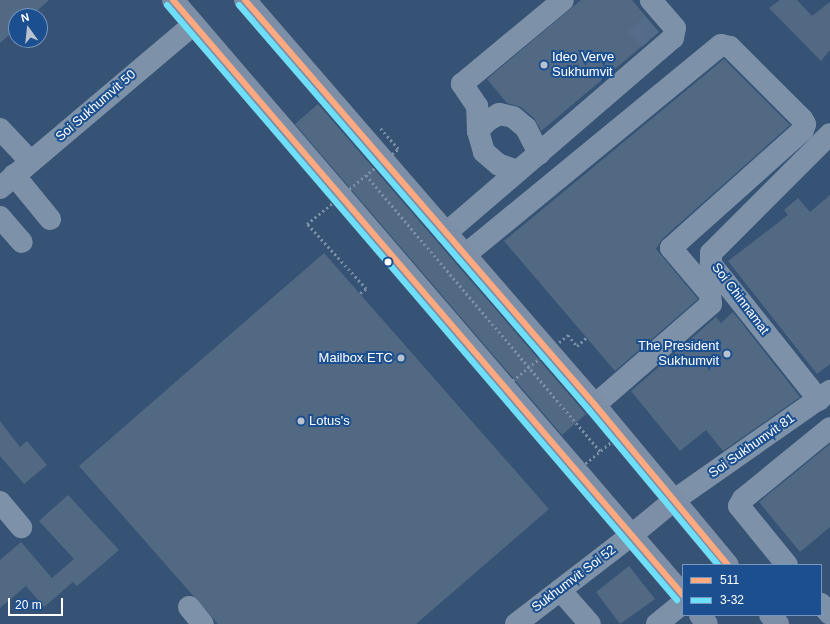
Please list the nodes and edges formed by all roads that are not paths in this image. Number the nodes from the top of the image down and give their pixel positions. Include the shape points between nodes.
1 (173, 0) edge
2 (245, 0) edge
3 (563, 0) edge
4 (651, 0) edge
5 (193, 25) junction
6 (805, 125) junction
7 (478, 132) junction
8 (826, 138) edge
9 (4, 142) edge
10 (539, 154) junction
11 (31, 162) junction
12 (518, 171) junction
13 (7, 182) edge
14 (0, 217) edge
15 (50, 219) dead end
16 (446, 233) junction
17 (22, 242) dead end
18 (465, 255) junction
19 (825, 395) edge
20 (595, 404) junction
21 (830, 428) edge
22 (673, 501) junction
23 (0, 502) edge
24 (21, 527) dead end
25 (633, 534) junction
26 (727, 564) edge
27 (786, 564) edge
28 (560, 590) junction
29 (682, 595) edge
30 (682, 605) edge
31 (822, 605) edge
32 (189, 607) dead end
33 (830, 614) edge
34 (701, 616) edge
35 (771, 616) edge
36 (203, 624) edge
37 (516, 624) edge
38 (590, 624) edge
39 (657, 624) edge
40 (707, 624) edge
41 (778, 624) edge

1 - 5 main road
2 - 16 main road
3 - 7 street via 462,84 477,106
4 - 10 street via 676,31 655,45
5 - 11 street, Soi Sukhumvit 50
5 - 25 main road
6 - 8 street
6 - 18 street via 730,47 722,45
6 - 20 street via 672,247 710,294 712,303
7 - 10 street via 494,117 508,115 526,128
7 - 12 street via 480,145 489,157 499,165
8 - 19 street, Soi Chinnamat via 711,253 711,264
9 - 11 street
10 - 12 street
11 - 13 street, Soi Sukhumvit 50
12 - 16 street
13 - 15 street
14 - 17 street
16 - 18 main road
18 - 20 main road
19 - 22 street, Soi Sukhumvit 81
20 - 22 main road
21 - 27 street via 743,499 739,506
22 - 25 main road
22 - 26 main road
23 - 24 street
25 - 28 street, Sukhumvit Soi 52
25 - 29 main road
28 - 37 street, Sukhumvit Soi 52
28 - 38 street
30 - 39 street
31 - 33 street
32 - 36 street
34 - 40 main road
35 - 41 main road

